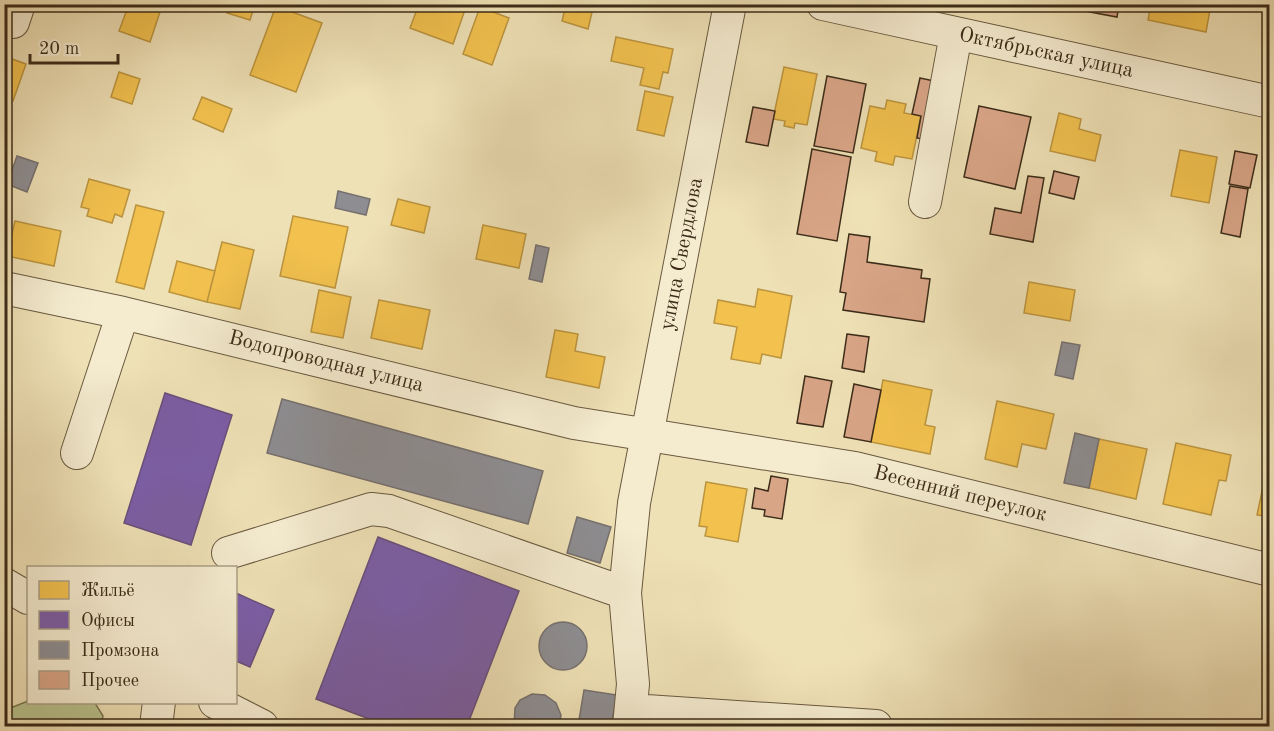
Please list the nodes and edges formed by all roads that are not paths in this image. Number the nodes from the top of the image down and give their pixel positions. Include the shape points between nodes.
1 (730, 4) edge
2 (823, 4) edge
3 (956, 34) junction
4 (1269, 102) edge
5 (925, 202) dead end
6 (4, 288) edge
7 (123, 313) junction
8 (647, 435) junction
9 (77, 453) dead end
10 (228, 553) dead end
11 (1269, 570) edge
12 (4, 584) edge
13 (625, 593) junction
14 (27, 597) edge
15 (159, 704) edge
16 (219, 704) edge
17 (630, 718) edge
18 (156, 726) edge
19 (262, 726) edge
20 (876, 726) edge

1 - 8 street, улица Свердлова
2 - 3 street, Октябрьская улица
3 - 4 street, Октябрьская улица
3 - 5 street
6 - 7 street, Водопроводная улица
7 - 8 street, Водопроводная улица via 574,423
7 - 9 street
8 - 11 street, Весенний переулок via 855,468
8 - 13 street, улица Свердлова via 634,503
10 - 13 street via 371,509 389,511
12 - 14 street
13 - 17 street, улица Свердлова via 633,684
15 - 18 street
16 - 19 street
17 - 20 street

